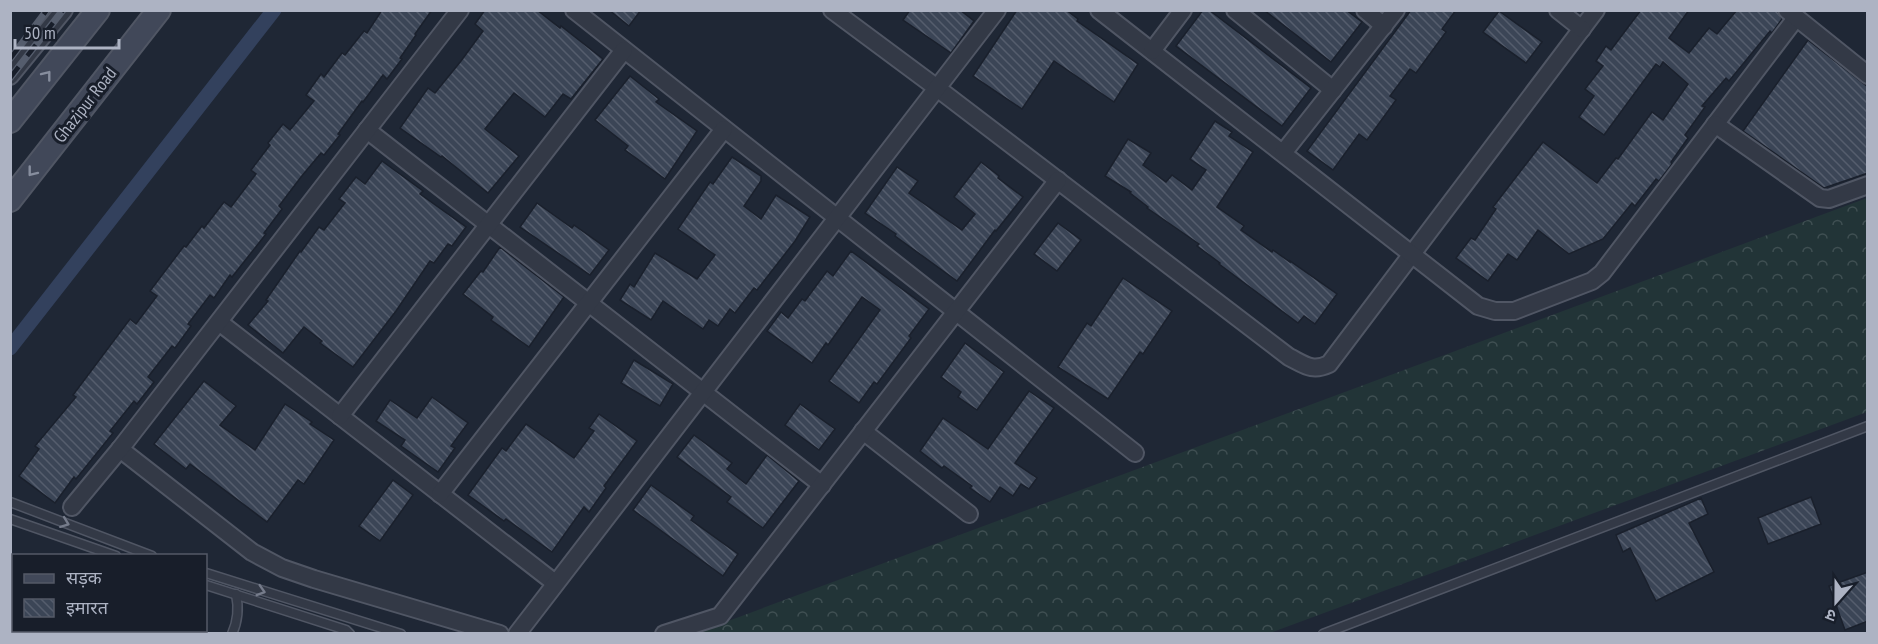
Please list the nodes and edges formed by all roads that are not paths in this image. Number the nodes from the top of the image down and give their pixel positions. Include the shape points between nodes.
1 (64, 10) edge
2 (98, 10) edge
3 (159, 10) edge
4 (460, 10) edge
5 (574, 10) edge
6 (832, 10) edge
7 (997, 10) edge
8 (1099, 10) edge
9 (1183, 10) edge
10 (1235, 10) edge
11 (1365, 10) edge
12 (1396, 10) edge
13 (1558, 10) edge
14 (1596, 10) edge
15 (1791, 14) edge
16 (1384, 26) junction
17 (1582, 29) junction
18 (624, 50) junction
19 (1152, 51) junction
20 (1868, 75) edge
21 (10, 76) edge
22 (937, 88) junction
23 (1333, 90) junction
24 (10, 121) edge
25 (1715, 124) junction
26 (724, 129) junction
27 (367, 130) junction
28 (1283, 153) junction
29 (1058, 180) junction
30 (1868, 185) edge
31 (10, 200) edge
32 (837, 218) junction
33 (488, 225) junction
34 (1413, 253) junction
35 (589, 303) junction
36 (956, 312) junction
37 (219, 322) junction
38 (703, 392) junction
39 (340, 416) junction
40 (1868, 426) edge
41 (863, 432) junction
42 (120, 449) junction
43 (1135, 453) dead end
44 (822, 485) junction
45 (440, 494) junction
46 (10, 502) edge
47 (72, 507) dead end
48 (969, 514) dead end
49 (10, 519) edge
50 (113, 554) edge
51 (149, 554) edge
52 (207, 573) edge
53 (555, 583) junction
54 (207, 585) edge
55 (236, 594) junction
56 (232, 633) edge
57 (350, 633) edge
58 (401, 633) edge
59 (500, 633) edge
60 (517, 633) edge
61 (664, 633) edge
62 (1323, 633) edge

1 - 21 street
24 -> 2 main road
3 -> 31 main road, Ghazipur Road
4 - 27 street
5 - 18 street
6 - 22 street
7 - 22 street
8 - 19 street
9 - 19 street
10 - 23 street
11 - 16 street
12 - 16 street
13 - 17 street
14 - 17 street
15 - 20 street
15 - 25 street
16 - 23 street
17 - 34 street
18 - 26 street
18 - 33 street
19 - 28 street
22 - 29 street
22 - 32 street
23 - 28 street
25 - 30 street via 1820,198 1829,199
25 - 34 street via 1592,281 1514,311 1495,311 1478,306
26 - 32 street
26 - 35 street
27 - 33 street
27 - 37 street
28 - 34 street
29 - 34 street via 1289,357 1312,369 1329,364
29 - 36 street
32 - 36 street
32 - 38 street
33 - 35 street
33 - 39 street
35 - 38 street
35 - 45 street
36 - 41 street
36 - 43 street
37 - 39 street
37 - 42 street
38 - 44 street
38 - 53 street
39 - 45 street
40 - 62 lane
41 - 44 street
41 - 48 street
42 - 47 street
42 - 59 street via 252,552 282,568
44 - 61 street via 720,616
45 - 53 street
46 -> 51 lane
49 - 50 lane
52 -> 58 lane
53 - 60 street
54 - 55 lane
55 - 56 lane via 237,617
55 - 57 lane

